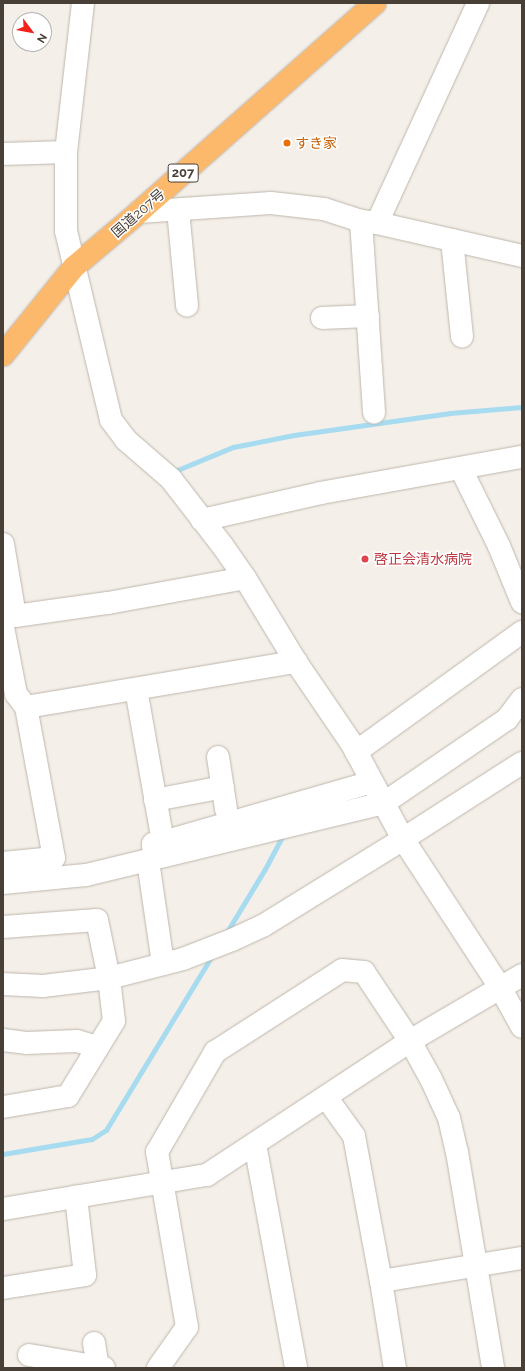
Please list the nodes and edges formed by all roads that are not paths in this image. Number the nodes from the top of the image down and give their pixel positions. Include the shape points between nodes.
1 (83, 3) edge
2 (375, 3) edge
3 (478, 3) edge
4 (66, 152) junction
5 (3, 154) edge
6 (178, 210) junction
7 (139, 212) junction
8 (369, 222) junction
9 (452, 240) junction
10 (522, 256) edge
11 (74, 267) junction
12 (187, 306) dead end
13 (368, 316) junction
14 (322, 318) dead end
15 (462, 336) dead end
16 (3, 355) edge
17 (374, 413) dead end
18 (522, 457) edge
19 (461, 469) junction
20 (202, 520) junction
21 (3, 544) edge
22 (245, 578) junction
23 (522, 602) edge
24 (3, 627) edge
25 (522, 632) edge
26 (296, 662) junction
27 (136, 689) junction
28 (522, 699) edge
29 (26, 707) junction
30 (356, 752) junction
31 (218, 757) dead end
32 (522, 763) edge
33 (372, 782) junction
34 (223, 787) junction
35 (155, 800) junction
36 (384, 803) junction
37 (226, 809) dead end
38 (403, 840) junction
39 (155, 851) junction
40 (3, 863) edge
41 (3, 883) edge
42 (3, 927) edge
43 (163, 964) junction
44 (522, 976) edge
45 (109, 978) junction
46 (3, 984) edge
47 (501, 989) junction
48 (522, 1028) edge
49 (3, 1040) edge
50 (410, 1041) junction
51 (97, 1047) junction
52 (326, 1097) junction
53 (3, 1106) edge
54 (255, 1144) junction
55 (162, 1183) junction
56 (76, 1197) junction
57 (3, 1209) edge
58 (522, 1258) edge
59 (475, 1266) junction
60 (382, 1282) junction
61 (3, 1288) edge
62 (94, 1343) dead end
63 (29, 1355) dead end
64 (101, 1367) edge
65 (158, 1368) edge
66 (296, 1368) edge
67 (395, 1368) edge
68 (493, 1368) edge

1 - 4 street
2 - 7 highway, 国道207号 / 207
3 - 8 street
4 - 5 street
4 - 11 street via 66,231
6 - 7 street
6 - 8 street via 270,202 324,210
6 - 12 street
7 - 11 highway, 国道207号 / 207
8 - 9 street
8 - 13 street
9 - 10 street
9 - 15 street
11 - 16 highway, 国道207号 / 207
11 - 20 street via 111,420 126,440 171,479
13 - 14 street
13 - 17 street
18 - 19 street
19 - 20 street via 321,493
19 - 23 street via 499,546
20 - 22 street
21 - 22 street via 15,616 108,603
22 - 26 street
24 - 29 street via 16,694
25 - 30 street
26 - 27 street
26 - 30 street
27 - 29 street
27 - 35 street
28 - 36 street via 507,719
29 - 40 street via 54,858
30 - 33 street
31 - 34 street
32 - 38 street
33 - 36 street
33 - 39 street
34 - 35 street
34 - 37 street
35 - 39 street
36 - 38 street
36 - 39 street via 288,827
38 - 43 street via 264,925 190,957
38 - 47 street
39 - 41 street via 86,875
39 - 43 street
42 - 45 street via 97,920
43 - 45 street
44 - 47 street
45 - 46 street via 43,986
45 - 51 street via 114,1021
47 - 48 street
47 - 50 street
49 - 51 street via 77,1041
50 - 52 street
50 - 55 street via 364,972 342,970 215,1052 157,1152
50 - 59 street via 449,1118
51 - 53 street via 68,1096
52 - 54 street
52 - 60 street via 354,1136
54 - 55 street via 207,1175
54 - 66 street
55 - 56 street
55 - 65 street via 187,1327
56 - 57 street
56 - 61 street via 85,1275
58 - 59 street
59 - 60 street
59 - 68 street
60 - 67 street
62 - 64 street
63 - 64 street

